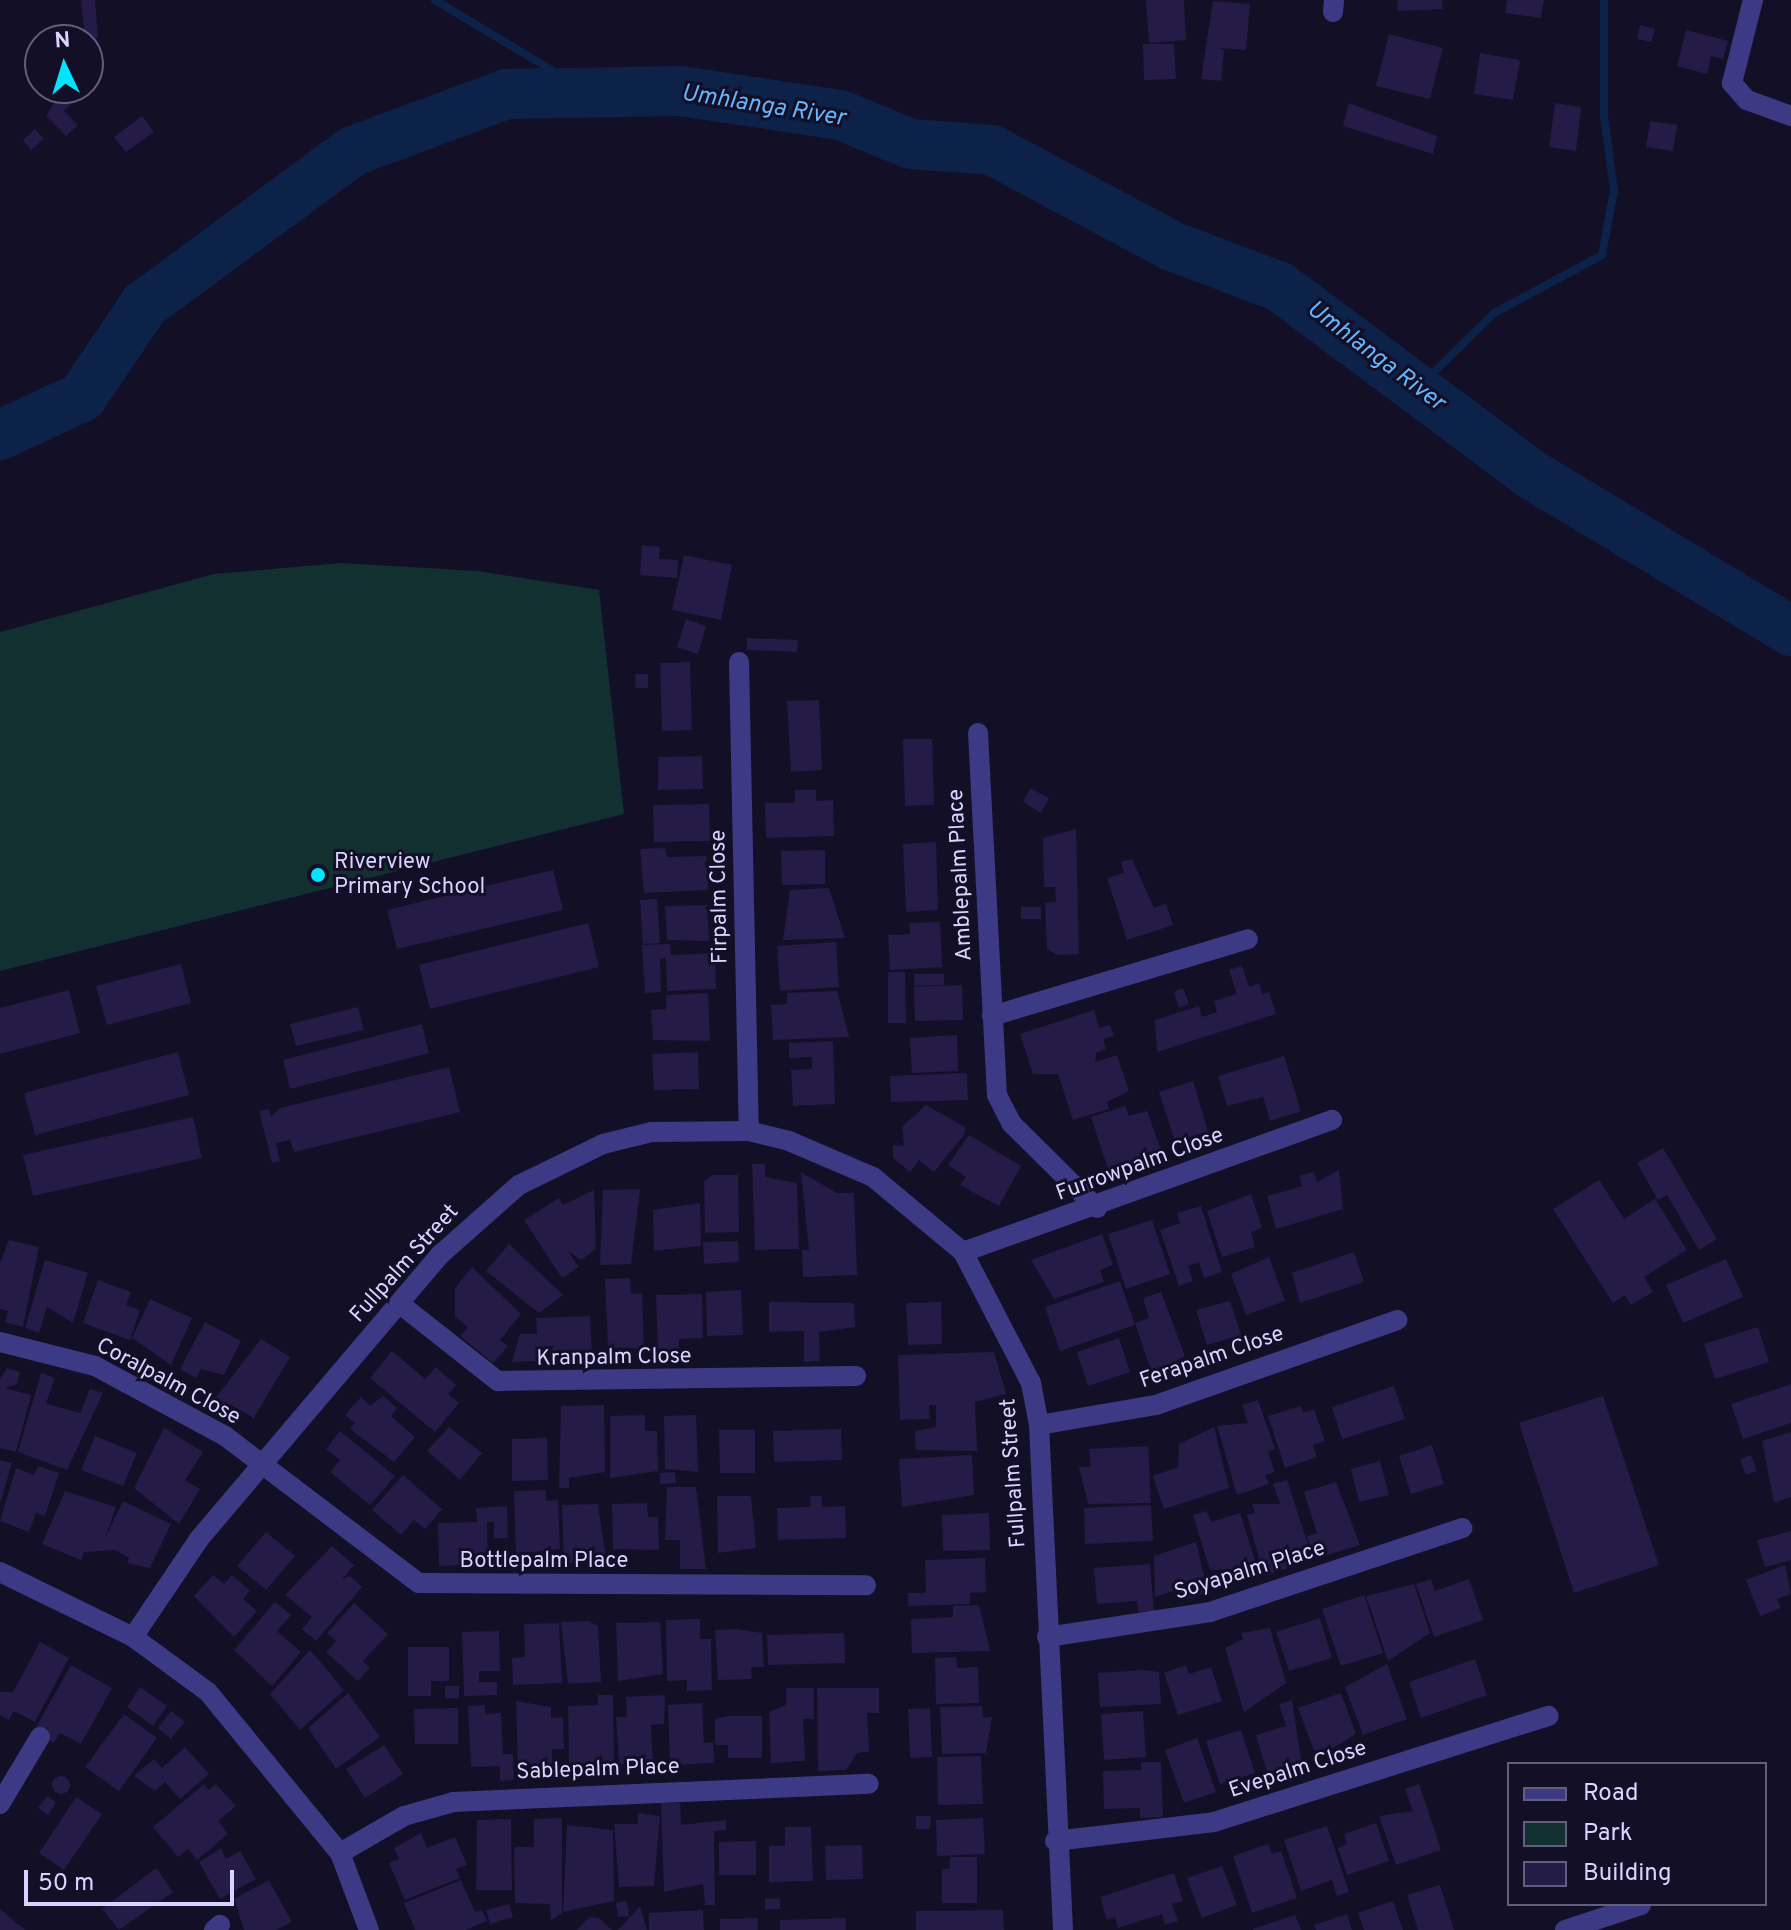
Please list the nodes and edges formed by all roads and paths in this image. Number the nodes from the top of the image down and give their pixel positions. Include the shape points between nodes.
1 (1753, 0) edge
2 (1791, 116) edge
3 (739, 662) dead end
4 (978, 733) dead end
5 (1248, 939) dead end
6 (992, 1016) junction
7 (1332, 1120) dead end
8 (749, 1131) junction
9 (1097, 1208) junction
10 (963, 1252) junction
11 (400, 1304) junction
12 (1397, 1320) dead end
13 (0, 1342) edge
14 (856, 1376) dead end
15 (1039, 1425) junction
16 (262, 1464) junction
17 (1462, 1528) dead end
18 (0, 1572) edge
19 (866, 1585) dead end
20 (133, 1637) junction
21 (1047, 1637) junction
22 (1549, 1716) dead end
23 (40, 1737) dead end
24 (869, 1784) dead end
25 (0, 1804) edge
26 (1055, 1841) junction
27 (340, 1853) junction
28 (1638, 1906) edge
29 (369, 1930) edge
30 (1063, 1930) edge
31 (1565, 1930) edge

1 - 2 street via 1732,83 1747,100
3 - 8 street, Firpalm Close
4 - 6 street, Amblepalm Place
5 - 6 street
6 - 9 street, Amblepalm Place via 991,1063 1004,1109
7 - 9 street, Furrowpalm Close
8 - 10 street, Fullpalm Street via 873,1177
8 - 11 street, Fullpalm Street via 652,1132 556,1163 485,1211
9 - 10 street, Furrowpalm Close
10 - 15 street, Fullpalm Street via 1016,1344
11 - 14 street, Kranpalm Close via 498,1381
11 - 16 street, Fullpalm Street
12 - 15 street, Ferapalm Close via 1156,1405
13 - 16 street, Coralpalm Close via 95,1366
15 - 21 street, Fullpalm Street
16 - 19 street, Bottlepalm Place via 419,1583
16 - 20 street, Fullpalm Street via 199,1539
17 - 21 street, Soyapalm Place via 1210,1612
18 - 20 street
20 - 27 street via 208,1692
21 - 26 street, Fullpalm Street
22 - 26 street, Evepalm Close via 1214,1822
23 - 25 street
24 - 27 street, Sablepalm Place via 453,1802 404,1816
26 - 30 street, Fullpalm Street
27 - 29 street
28 - 31 street

